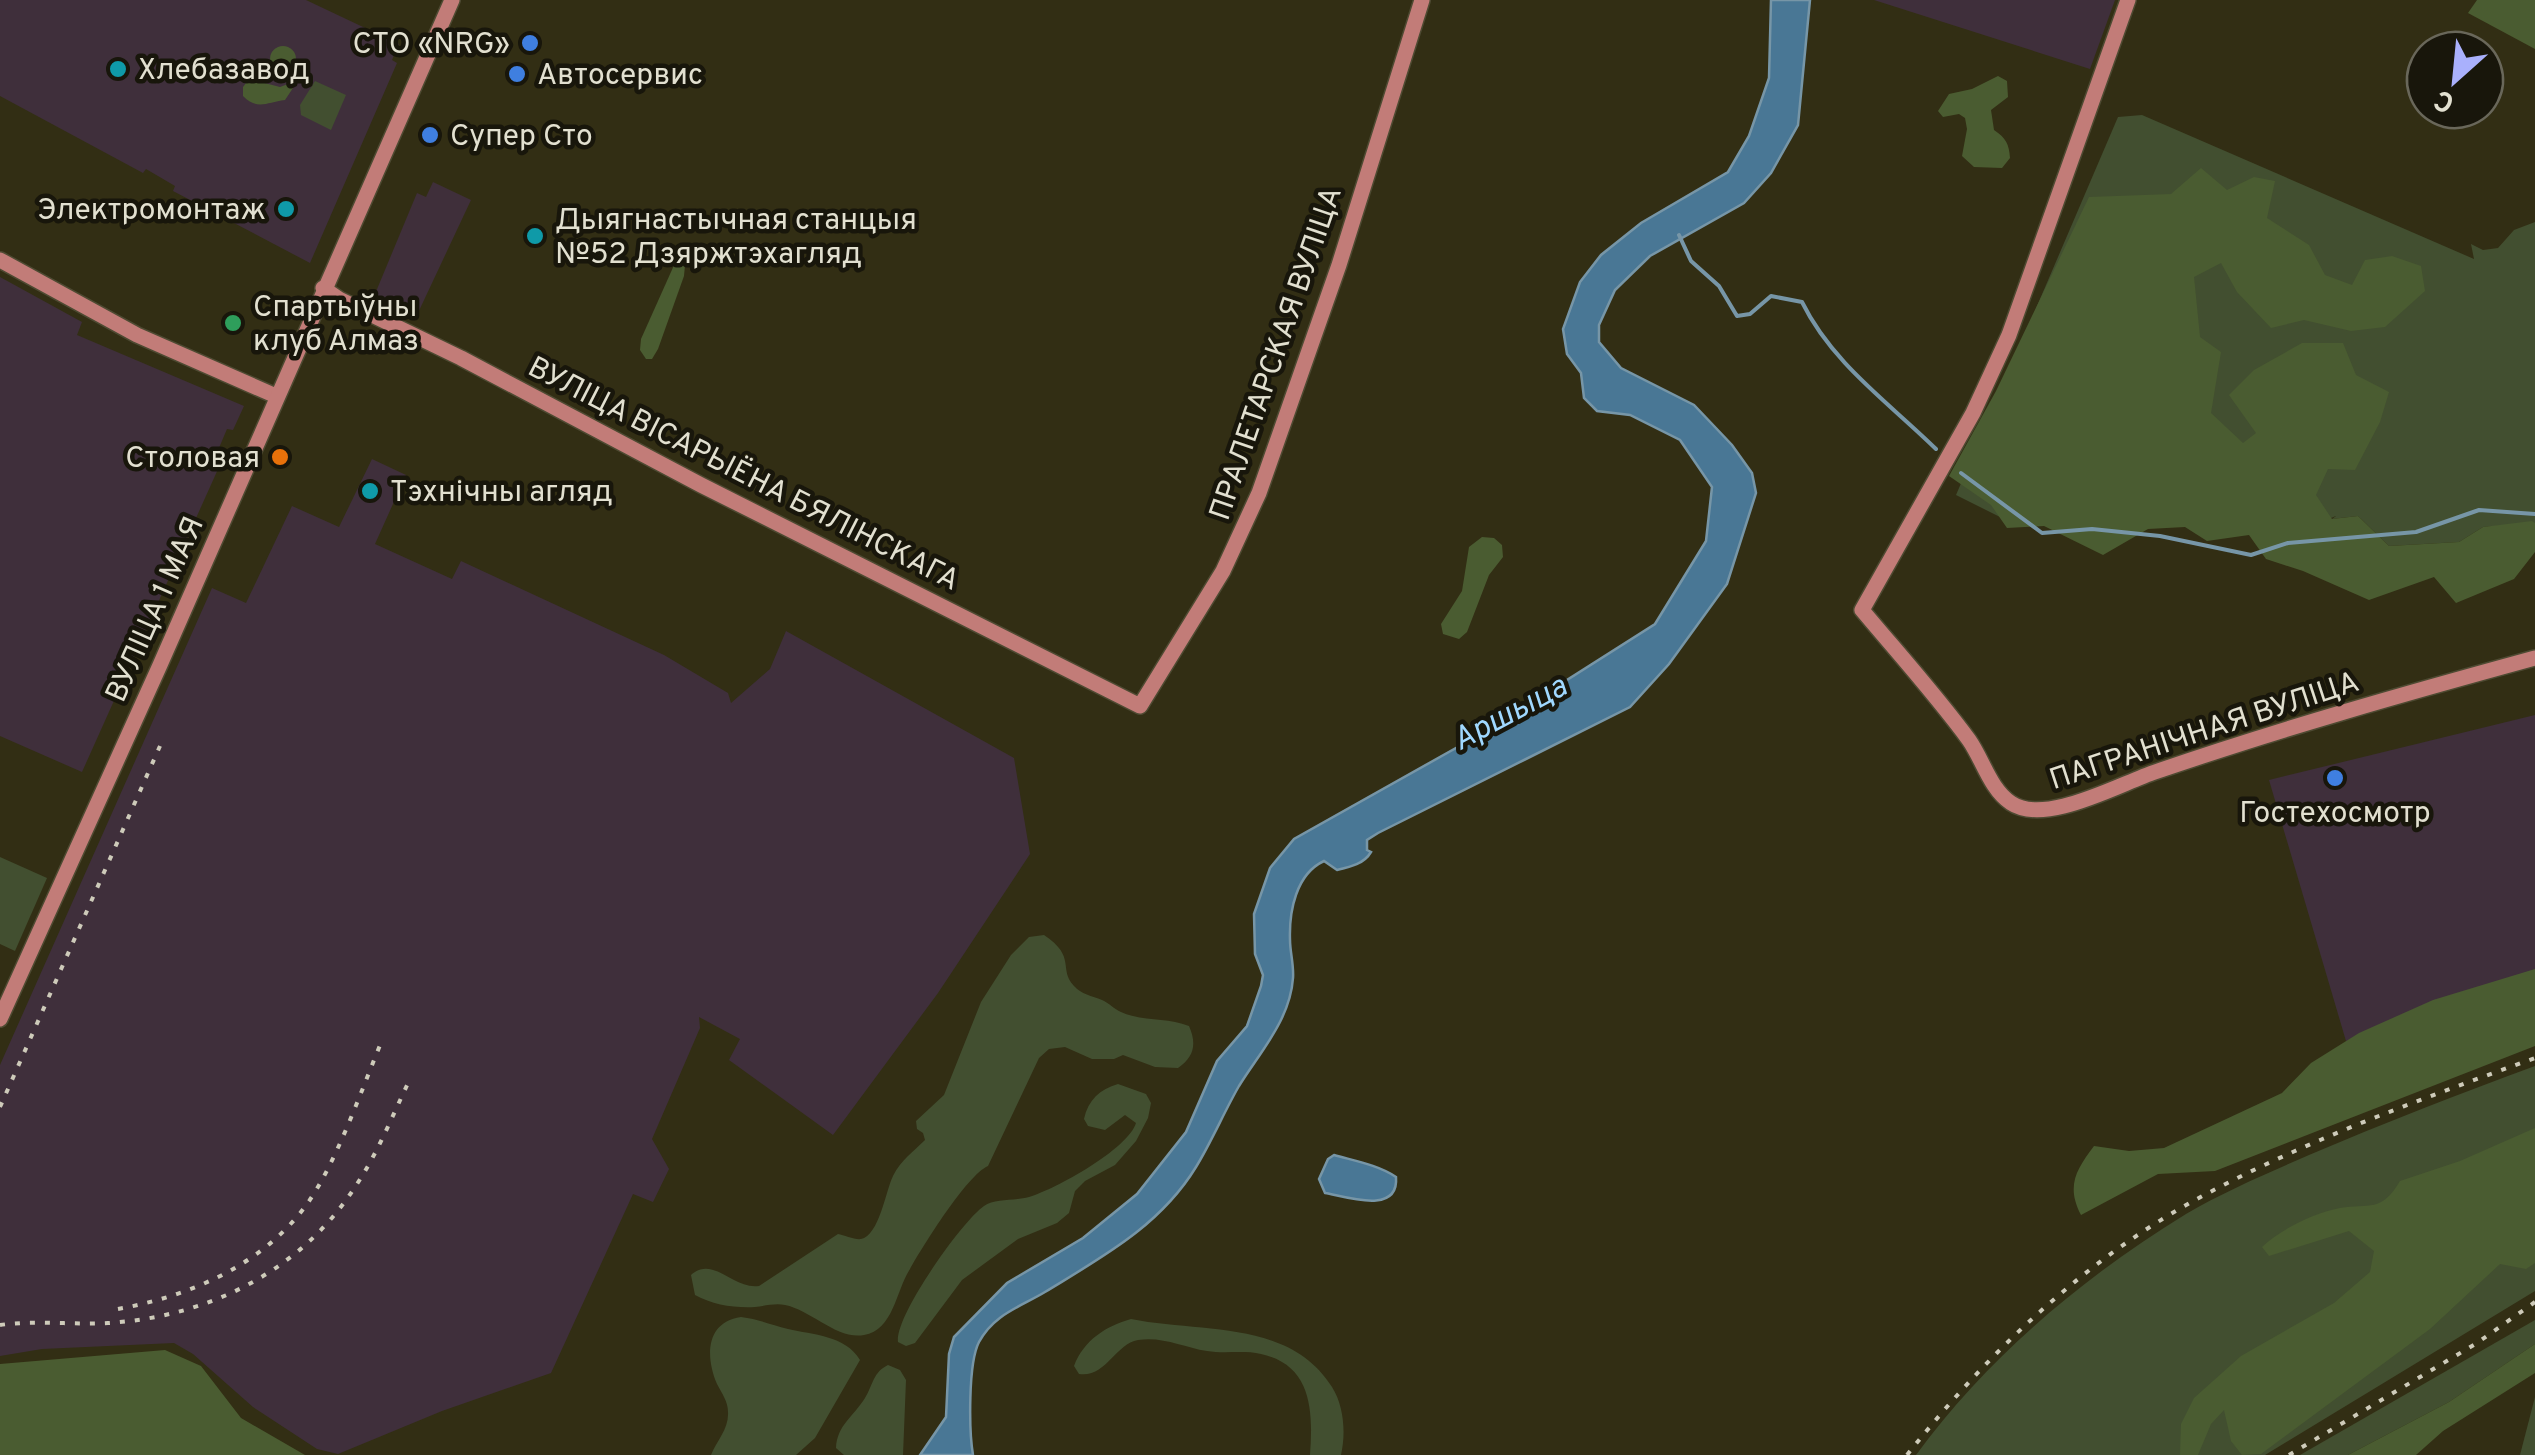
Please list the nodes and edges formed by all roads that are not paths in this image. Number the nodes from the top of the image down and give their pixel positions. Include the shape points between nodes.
1 (452, 0) edge
2 (1422, 0) edge
3 (2128, 0) edge
4 (0, 260) edge
5 (323, 288) junction
6 (276, 396) junction
7 (2535, 658) edge
8 (1140, 706) joint
9 (0, 1019) edge

1 - 5 street, ВУЛІЦА 1 МАЯ
2 - 8 street, ПРАЛЕТАРСКАЯ ВУЛІЦА via 1259,493 1230,558
3 - 7 street, ПАГРАНІЧНАЯ ВУЛІЦА via 2009,335 1973,413 1862,610 1962,732 1992,783 2030,811 2050,811 2324,716
4 - 6 street via 138,335
5 - 6 street, ВУЛІЦА 1 МАЯ
5 - 8 street, ВУЛІЦА ВІСАРЫЁНА БЯЛІНСКАГА
6 - 9 street, ВУЛІЦА 1 МАЯ

